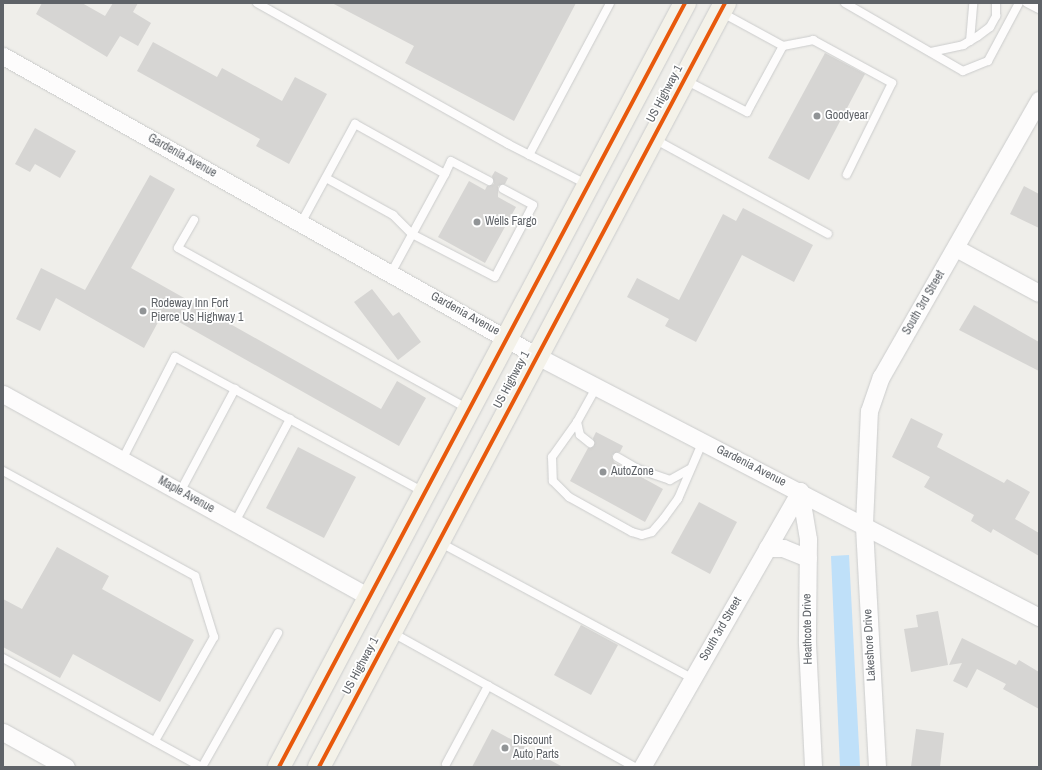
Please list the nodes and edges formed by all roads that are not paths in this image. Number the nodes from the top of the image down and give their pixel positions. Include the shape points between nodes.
1 (257, 3) edge
2 (610, 3) edge
3 (685, 3) edge
4 (845, 3) edge
5 (973, 3) edge
6 (996, 3) edge
7 (1019, 3) edge
8 (1027, 3) edge
9 (1039, 9) edge
10 (719, 11) edge
11 (970, 41) junction
12 (783, 46) junction
13 (931, 52) junction
14 (3, 56) edge
15 (684, 80) junction
16 (1039, 100) edge
17 (653, 138) junction
18 (530, 155) junction
19 (446, 174) junction
20 (847, 174) dead end
21 (326, 178) junction
22 (489, 181) dead end
23 (588, 185) junction
24 (502, 189) dead end
25 (194, 220) dead end
26 (301, 223) junction
27 (412, 234) junction
28 (828, 234) dead end
29 (956, 248) junction
30 (391, 273) junction
31 (1039, 293) edge
32 (507, 338) junction
33 (537, 356) junction
34 (597, 386) junction
35 (235, 389) junction
36 (4, 396) edge
37 (469, 409) junction
38 (290, 419) junction
39 (577, 422) junction
40 (703, 441) junction
41 (590, 443) dead end
42 (617, 457) dead end
43 (122, 460) junction
44 (690, 469) junction
45 (3, 471) edge
46 (800, 491) junction
47 (180, 492) junction
48 (424, 492) junction
49 (235, 522) junction
50 (864, 524) junction
51 (438, 541) junction
52 (767, 548) junction
53 (808, 558) junction
54 (369, 597) junction
55 (1039, 617) edge
56 (390, 632) junction
57 (278, 633) dead end
58 (3, 658) edge
59 (693, 679) junction
60 (488, 686) junction
61 (3, 732) edge
62 (154, 741) junction
63 (446, 764) dead end
64 (66, 767) edge
65 (202, 767) edge
66 (279, 767) edge
67 (318, 767) edge
68 (635, 767) edge
69 (642, 767) edge
70 (813, 767) edge
71 (877, 767) edge

1 - 18 lane
2 - 18 lane
3 - 23 main road, US Highway 1
4 - 13 lane
5 - 11 lane
6 - 11 lane via 996,16 990,27
7 - 13 lane via 988,61 963,71
8 - 9 lane
10 - 12 lane
10 - 15 main road, US Highway 1
11 - 13 lane
12 - 15 lane via 747,112
12 - 20 lane via 813,40 892,83
14 - 26 street, Gardenia Avenue
15 - 17 main road, US Highway 1
16 - 29 street, South 3rd Street
17 - 28 lane
17 - 33 main road, US Highway 1
18 - 23 lane
19 - 21 lane via 355,124
19 - 22 lane via 451,161
19 - 27 lane
21 - 26 lane
21 - 27 lane via 393,215
23 - 32 main road, US Highway 1
24 - 27 lane via 533,205 495,277
25 - 37 lane via 178,248
26 - 30 street, Gardenia Avenue
27 - 30 lane
29 - 31 street
29 - 50 street, South 3rd Street via 881,377 869,411
30 - 32 street, Gardenia Avenue
32 - 33 street, Gardenia Avenue
32 - 37 main road, US Highway 1
33 - 34 street, Gardenia Avenue
33 - 51 main road, US Highway 1
34 - 39 lane
34 - 40 street, Gardenia Avenue
35 - 38 lane
35 - 43 lane via 175,357
35 - 47 lane
36 - 43 street, Maple Avenue
37 - 48 main road, US Highway 1
38 - 48 lane
38 - 49 lane
39 - 41 lane via 580,434
39 - 44 lane via 552,457 553,481 569,497 632,532 642,535 652,532 678,499
40 - 44 lane
40 - 46 street, Gardenia Avenue
42 - 44 lane via 638,469 670,480
43 - 47 street, Maple Avenue
45 - 62 lane via 194,576 214,637
46 - 50 street, Gardenia Avenue
46 - 52 street, South 3rd Street
46 - 53 street, Heathcote Drive via 808,539
47 - 49 street, Maple Avenue
48 - 54 main road, US Highway 1
49 - 54 street, Maple Avenue
50 - 55 street, Gardenia Avenue
50 - 71 street, Lakeshore Drive
51 - 56 main road, US Highway 1
51 - 59 lane
52 - 53 street via 783,548
52 - 59 street, South 3rd Street
53 - 70 street, Heathcote Drive via 807,643
54 - 66 main road, US Highway 1
56 - 60 lane
56 - 67 main road, US Highway 1
57 - 65 lane
58 - 62 lane
59 - 69 street, South 3rd Street
60 - 63 lane
60 - 68 lane
61 - 64 street
62 - 65 lane

